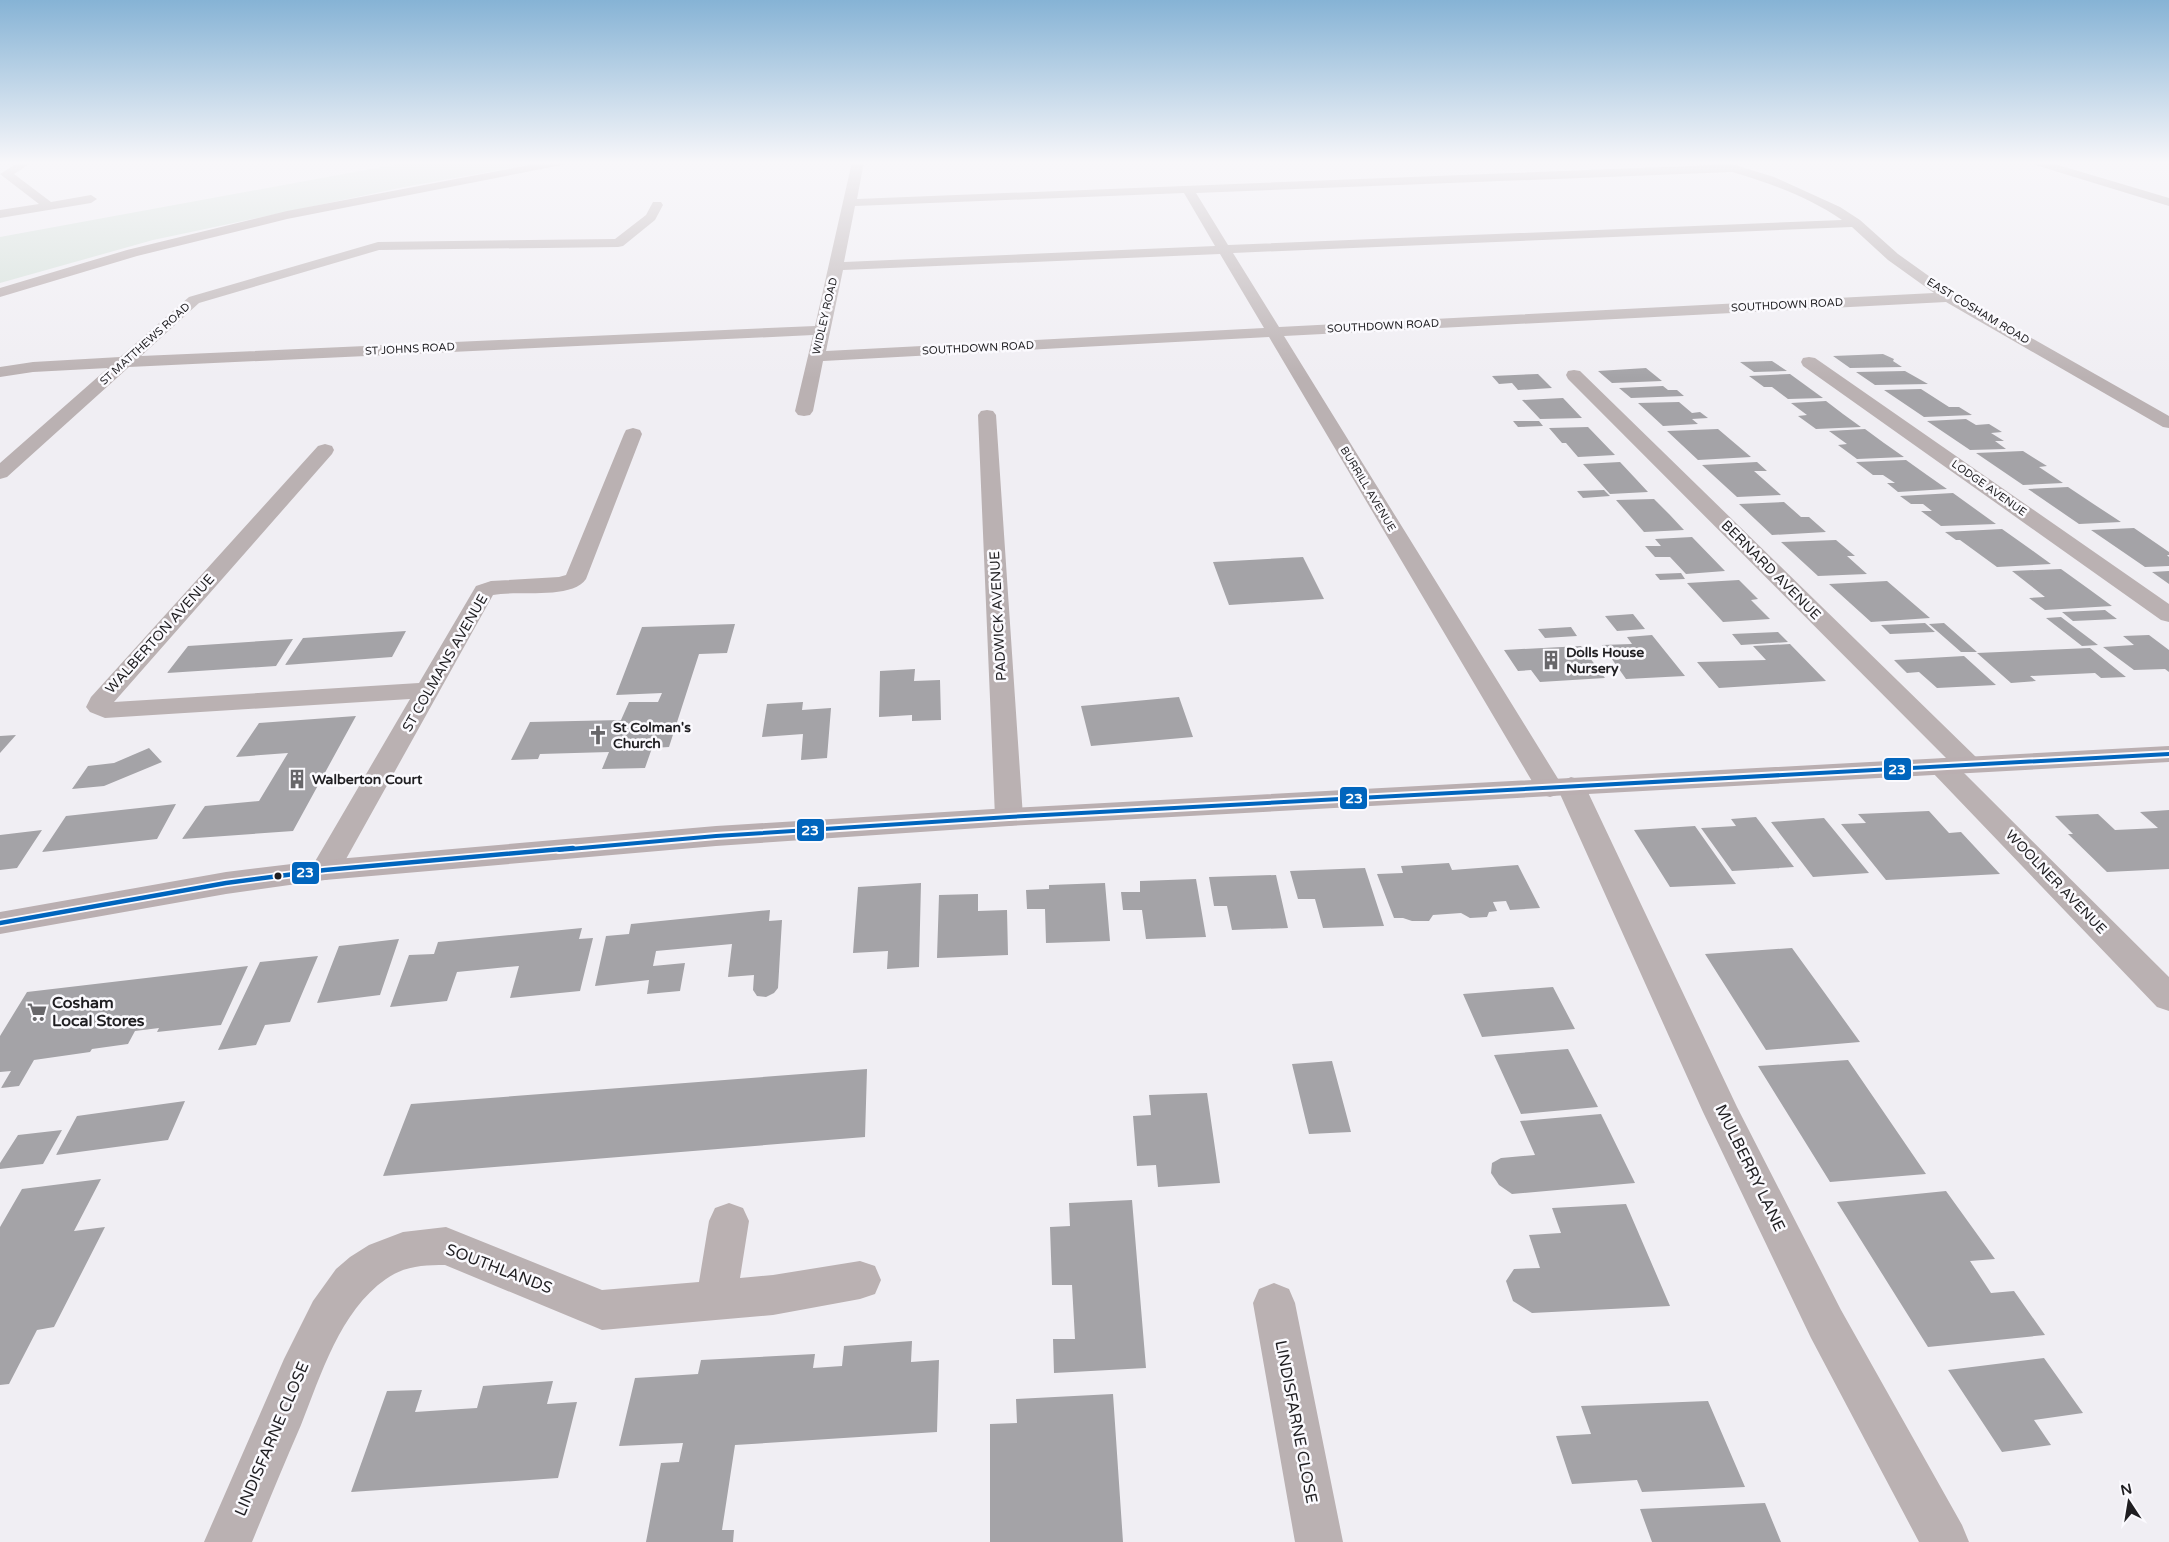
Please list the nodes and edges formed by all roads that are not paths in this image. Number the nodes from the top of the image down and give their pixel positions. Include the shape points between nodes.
1 (209, 234) edge
2 (630, 234) edge
3 (844, 234) edge
4 (1214, 234) edge
5 (1589, 234) edge
6 (1868, 234) edge
7 (1223, 249) junction
8 (838, 266) junction
9 (0, 292) edge
10 (1949, 297) junction
11 (821, 330) junction
12 (1273, 331) junction
13 (816, 356) junction
14 (124, 362) junction
15 (1809, 362) dead end
16 (0, 372) edge
17 (1574, 376) dead end
18 (804, 412) dead end
19 (987, 415) dead end
20 (2169, 422) edge
21 (633, 434) dead end
22 (325, 450) dead end
23 (0, 473) edge
24 (2169, 615) edge
25 (429, 690) junction
26 (2169, 754) edge
27 (1955, 765) junction
28 (1560, 787) junction
29 (1009, 817) junction
30 (325, 870) junction
31 (0, 924) edge
32 (2169, 998) edge
33 (729, 1221) dead end
34 (860, 1280) dead end
35 (716, 1301) junction
36 (1274, 1303) dead end
37 (317, 1336) joint
38 (228, 1542) edge
39 (1319, 1542) edge
40 (1945, 1542) edge

1 - 9 main road
2 - 14 street, ST MATTHEWS ROAD via 618,244 378,246 194,300
3 - 8 street, WIDLEY ROAD
4 - 7 street, BURRILL AVENUE
5 - 7 street
6 - 10 street, EAST COSHAM ROAD
7 - 8 street
7 - 12 street, BURRILL AVENUE
8 - 11 street, WIDLEY ROAD
10 - 12 street, SOUTHDOWN ROAD
10 - 20 street, EAST COSHAM ROAD
11 - 13 street, WIDLEY ROAD
11 - 14 street, ST JOHNS ROAD
12 - 13 street, SOUTHDOWN ROAD
12 - 28 street, BURRILL AVENUE
13 - 18 street, WIDLEY ROAD
14 - 16 street, ST JOHNS ROAD
14 - 23 street, ST MATTHEWS ROAD
15 - 24 street, LODGE AVENUE
17 - 27 street, BERNARD AVENUE
19 - 29 street, PADWICK AVENUE
21 - 25 street, ST COLMANS AVENUE via 575,579 562,584 484,591
22 - 25 street, WALBERTON AVENUE via 100,702 99,708
25 - 30 street, ST COLMANS AVENUE
26 - 27 street
27 - 28 street
27 - 32 street, WOOLNER AVENUE
28 - 29 street
28 - 40 street, MULBERRY LANE via 1826,1324
29 - 30 street via 716,836
30 - 31 street via 226,883
33 - 35 street
34 - 35 street, SOUTHLANDS
35 - 37 street, SOUTHLANDS via 602,1310 446,1246 418,1246 388,1256 363,1271 345,1291
36 - 39 street, LINDISFARNE CLOSE
37 - 38 street, LINDISFARNE CLOSE

